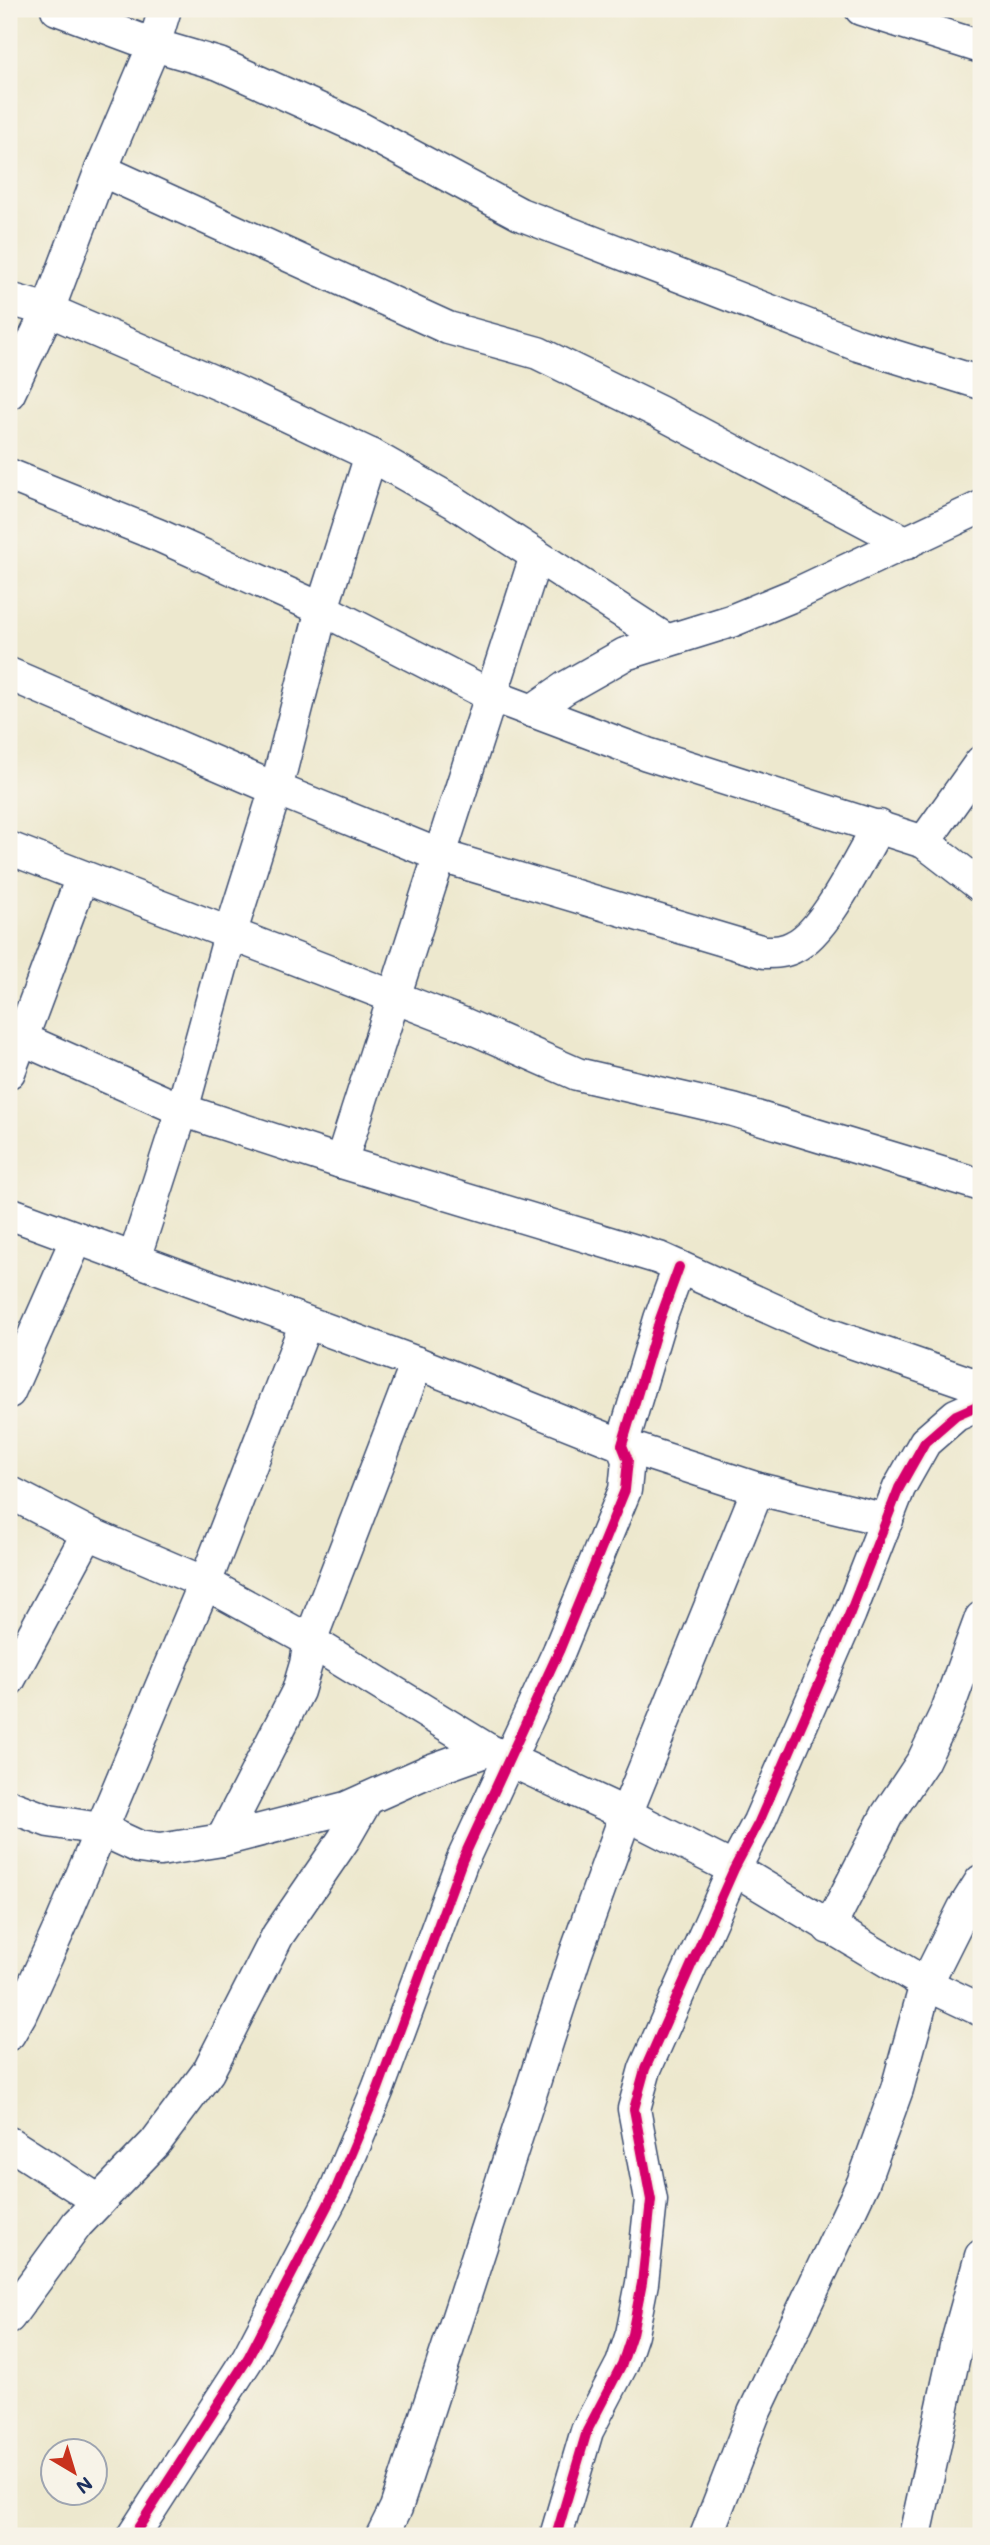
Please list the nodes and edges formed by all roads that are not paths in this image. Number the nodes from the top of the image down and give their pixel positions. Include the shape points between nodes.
1 (57, 9) edge
2 (165, 9) edge
3 (874, 11) edge
4 (154, 45) junction
5 (981, 47) edge
6 (101, 170) junction
7 (9, 299) edge
8 (48, 310) junction
9 (981, 383) edge
10 (9, 393) edge
11 (371, 455) junction
12 (9, 475) edge
13 (981, 507) edge
14 (906, 543) junction
15 (536, 556) junction
16 (321, 610) junction
17 (666, 640) junction
18 (9, 674) edge
19 (489, 695) junction
20 (533, 711) junction
21 (981, 762) edge
22 (276, 789) junction
23 (878, 826) junction
24 (924, 842) junction
25 (9, 848) edge
26 (441, 856) junction
27 (82, 877) junction
28 (981, 886) edge
29 (230, 935) junction
30 (395, 999) junction
31 (16, 1036) edge
32 (9, 1072) edge
33 (182, 1110) junction
34 (341, 1162) junction
35 (981, 1185) edge
36 (9, 1213) edge
37 (77, 1238) junction
38 (134, 1259) junction
39 (679, 1267) junction
40 (306, 1323) junction
41 (416, 1363) junction
42 (981, 1387) edge
43 (9, 1392) edge
44 (981, 1404) edge
45 (622, 1445) junction
46 (758, 1489) junction
47 (9, 1492) edge
48 (887, 1520) junction
49 (88, 1533) junction
50 (205, 1583) junction
51 (981, 1618) edge
52 (310, 1641) junction
53 (9, 1680) edge
54 (499, 1755) junction
55 (367, 1799) junction
56 (9, 1806) edge
57 (626, 1814) junction
58 (100, 1829) junction
59 (222, 1840) junction
60 (734, 1869) junction
61 (981, 1881) edge
62 (829, 1928) junction
63 (926, 1984) junction
64 (981, 2010) edge
65 (9, 2034) edge
66 (9, 2143) edge
67 (99, 2201) junction
68 (981, 2256) edge
69 (9, 2317) edge
70 (133, 2536) edge
71 (382, 2536) edge
72 (556, 2536) edge
73 (706, 2536) edge
74 (915, 2536) edge

1 - 4 street
2 - 4 street
3 - 5 street
4 - 6 street
4 - 9 street via 219,64 352,124 520,214 858,345
6 - 8 street
6 - 14 street via 448,328 538,353
7 - 8 street
8 - 10 street
8 - 11 street
11 - 15 street
11 - 16 street
12 - 16 street via 158,535
13 - 14 street
14 - 17 street via 757,611
15 - 17 street
15 - 19 street
16 - 19 street
16 - 22 street
17 - 20 street via 596,669
18 - 22 street
19 - 20 street
19 - 26 street
20 - 23 street via 647,754
21 - 24 street
22 - 26 street
22 - 29 street
23 - 24 street
23 - 26 street via 817,928 797,946 782,952 764,951
24 - 28 street
25 - 27 street
26 - 30 street
27 - 29 street
27 - 31 street
29 - 30 street
29 - 33 street
30 - 34 street
30 - 35 street via 577,1074 733,1110
31 - 32 street
31 - 33 street
33 - 34 street
33 - 38 street
34 - 39 street
36 - 37 street
37 - 38 street
37 - 43 street
38 - 40 street
39 - 42 street via 825,1333
39 - 45 street
40 - 41 street
40 - 50 street
41 - 45 street
41 - 52 street
44 - 48 street via 956,1415 925,1441
45 - 46 street
45 - 54 street via 628,1460 625,1490 559,1651
46 - 48 street
46 - 57 street
47 - 49 street
48 - 60 street via 759,1822
49 - 50 street
49 - 53 street
50 - 52 street
50 - 58 street
51 - 62 street via 923,1761 887,1815
52 - 54 street
52 - 59 street via 298,1690
54 - 55 street via 429,1772
54 - 57 street
54 - 70 street via 378,2089 336,2189 248,2358
55 - 59 street
55 - 67 street via 278,1936 208,2072 155,2143
56 - 58 street via 48,1821
57 - 60 street
57 - 71 street via 540,2058 396,2508
58 - 59 street via 139,1847 160,1850
58 - 65 street
60 - 62 street
60 - 72 street via 645,2069 634,2109 651,2200 642,2283 622,2364 587,2431
61 - 63 street
62 - 63 street
63 - 64 street
63 - 73 street via 897,2089 863,2183 754,2413
66 - 67 street
67 - 69 street
68 - 74 street

